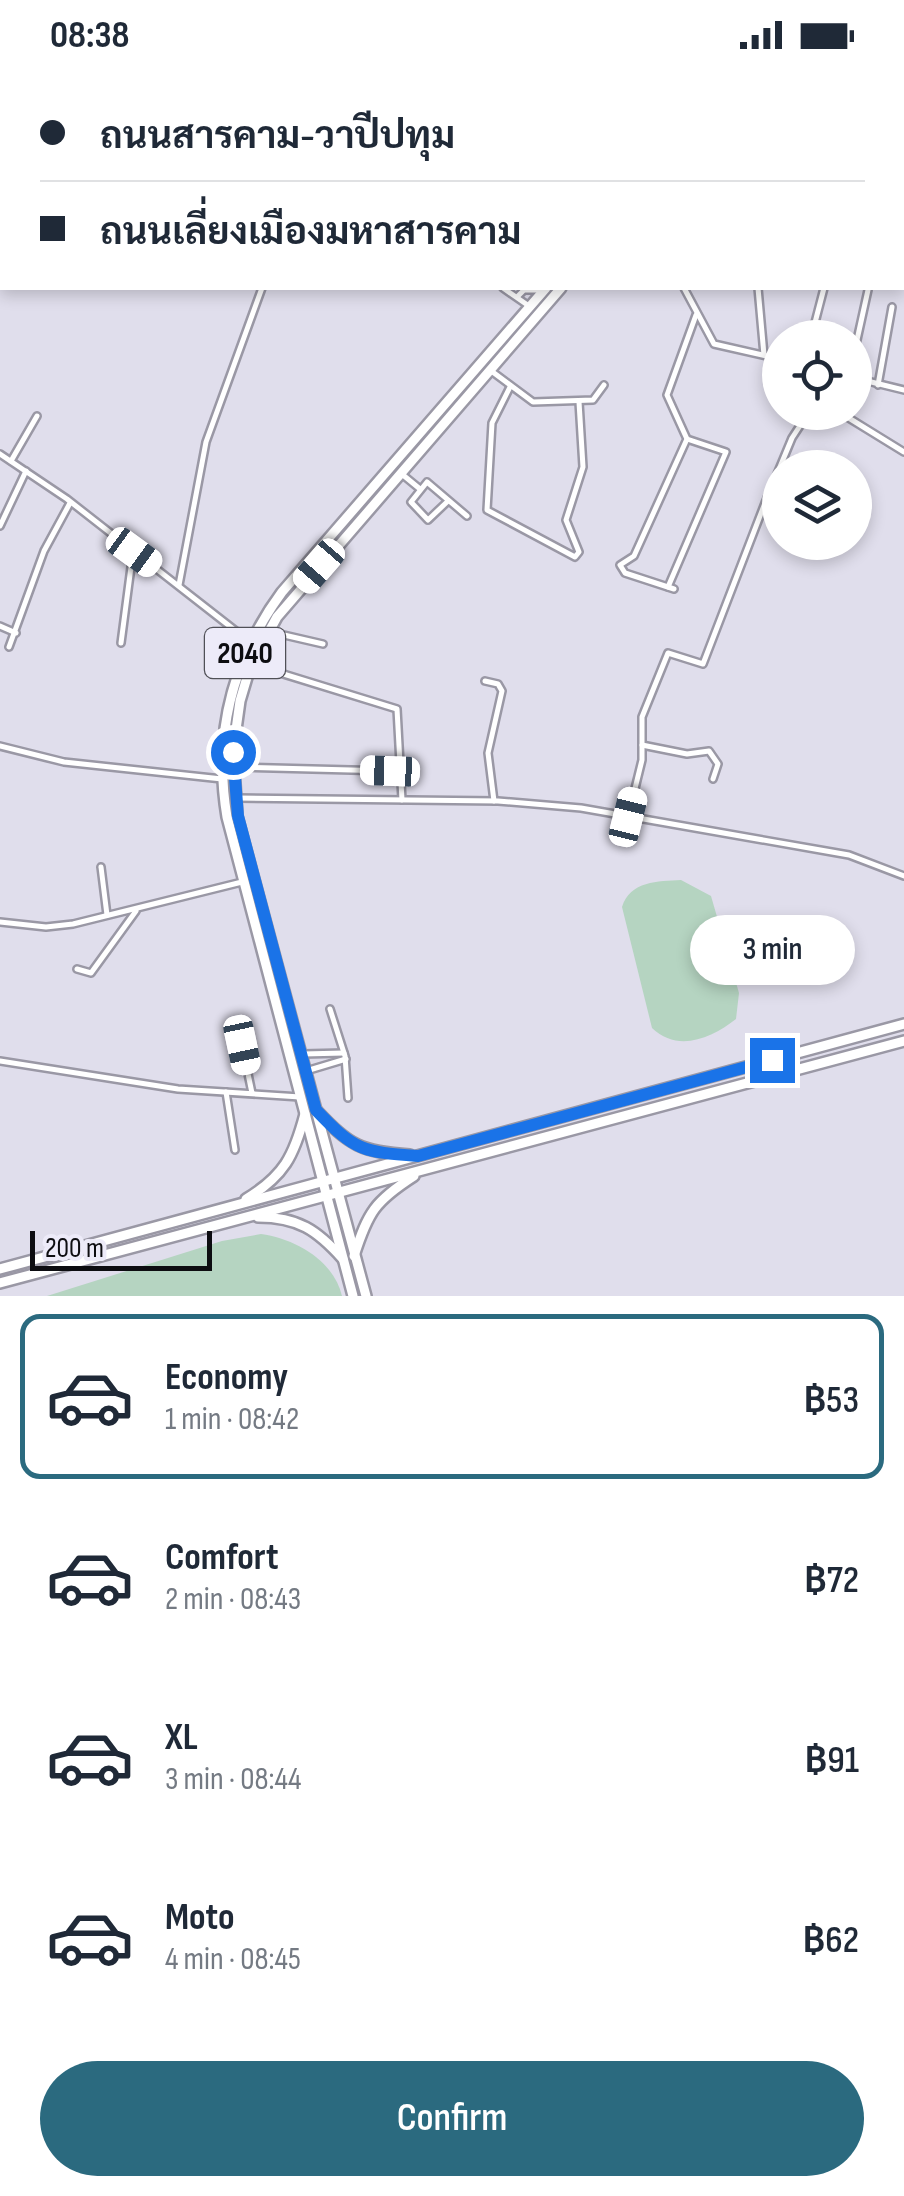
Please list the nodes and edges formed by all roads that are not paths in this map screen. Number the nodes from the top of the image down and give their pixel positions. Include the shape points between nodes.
1 (261, 290) edge
2 (507, 290) edge
3 (524, 290) edge
4 (544, 290) edge
5 (560, 290) edge
6 (685, 290) edge
7 (758, 290) edge
8 (824, 290) edge
9 (868, 290) edge
10 (518, 296) junction
11 (530, 306) junction
12 (892, 307) dead end
13 (696, 315) junction
14 (816, 320) edge
15 (861, 320) edge
16 (762, 332) edge
17 (762, 354) edge
18 (490, 370) junction
19 (872, 382) edge
20 (878, 384) junction
21 (604, 385) dead end
22 (510, 386) junction
23 (904, 390) edge
24 (578, 402) junction
25 (37, 416) dead end
26 (430, 430) junction
27 (800, 430) edge
28 (868, 430) edge
29 (687, 439) junction
30 (904, 452) edge
31 (0, 454) edge
32 (11, 461) junction
33 (26, 471) junction
34 (400, 473) junction
35 (420, 489) junction
36 (448, 501) junction
37 (71, 502) junction
38 (467, 516) dead end
39 (0, 526) edge
40 (134, 552) junction
41 (178, 585) junction
42 (0, 626) edge
43 (268, 631) junction
44 (16, 633) junction
45 (250, 642) junction
46 (121, 644) dead end
47 (323, 644) dead end
48 (9, 647) dead end
49 (251, 664) junction
50 (485, 681) dead end
51 (0, 746) edge
52 (642, 746) junction
53 (233, 767) junction
54 (390, 771) dead end
55 (713, 779) dead end
56 (222, 780) junction
57 (235, 798) junction
58 (402, 800) junction
59 (494, 801) junction
60 (628, 817) junction
61 (101, 867) dead end
62 (904, 876) edge
63 (242, 882) junction
64 (138, 908) junction
65 (107, 915) junction
66 (0, 922) edge
67 (268, 933) junction
68 (256, 936) junction
69 (77, 969) dead end
70 (330, 1010) dead end
71 (904, 1024) edge
72 (904, 1041) edge
73 (242, 1045) dead end
74 (300, 1054) junction
75 (345, 1056) junction
76 (0, 1061) edge
77 (305, 1071) junction
78 (226, 1092) junction
79 (252, 1093) junction
80 (300, 1097) junction
81 (348, 1098) dead end
82 (310, 1112) junction
83 (234, 1150) dead end
84 (418, 1156) junction
85 (424, 1169) junction
86 (334, 1181) junction
87 (323, 1184) junction
88 (338, 1192) junction
89 (326, 1195) junction
90 (235, 1206) junction
91 (241, 1218) junction
92 (354, 1256) junction
93 (343, 1259) junction
94 (0, 1269) edge
95 (0, 1283) edge
96 (353, 1296) edge
97 (366, 1296) edge

1 - 41 street via 206,442
2 - 10 street
3 - 10 street
4 - 11 main road, 2040
5 - 18 main road, 2040
6 - 13 street
7 - 16 street
8 - 14 street
9 - 15 street
10 - 11 street
11 - 26 main road, 2040
12 - 20 street
13 - 17 street via 714,344
13 - 29 street via 667,395
18 - 22 street
18 - 26 main road, 2040
19 - 20 street
20 - 23 street
21 - 24 street via 596,400
22 - 24 street via 532,402
22 - 24 street via 492,423 487,510 575,557 579,552 566,520 583,467
25 - 32 street
26 - 34 main road, 2040
26 - 45 main road, 2040 via 282,592
27 - 52 street via 703,664 668,653 642,717
28 - 30 street
29 - 29 street via 634,556 620,565 625,573 671,588 726,452
31 - 32 street
32 - 33 street
33 - 37 street
33 - 39 street
34 - 35 street
34 - 43 main road, 2040
35 - 36 street via 428,482
35 - 36 street via 411,504 427,520
36 - 38 street
37 - 40 street
37 - 44 street via 44,551
40 - 41 street
40 - 46 street
41 - 45 street
42 - 44 street
43 - 47 street
43 - 49 main road, 2040
44 - 48 street
45 - 56 main road, 2040 via 228,699
49 - 53 main road, 2040 via 234,730
49 - 58 street via 398,709
50 - 59 street via 502,690 488,753
51 - 56 street via 64,762
52 - 55 street via 709,752 718,764
52 - 60 street
53 - 54 street
53 - 57 main road, 2040
56 - 63 main road, 2040
57 - 58 street
57 - 67 main road, 2040
58 - 59 street
59 - 60 street
60 - 62 street via 849,855
61 - 65 street
63 - 64 street
63 - 68 main road, 2040
64 - 65 street
64 - 69 street via 91,973
65 - 66 street via 46,927
67 - 68 main road
67 - 74 main road, 2040
68 - 80 main road, 2040
70 - 75 street
71 - 84 main road
72 - 85 main road
73 - 79 street
74 - 75 street
74 - 77 main road, 2040
75 - 77 street
75 - 81 street
76 - 78 street
77 - 82 main road, 2040
78 - 79 street
78 - 83 street
79 - 80 street
80 - 82 main road, 2040
82 - 84 main road via 367,1152
82 - 86 main road, 2040
82 - 87 main road, 2040
82 - 90 main road via 294,1158 274,1182
84 - 86 main road
85 - 88 main road
85 - 92 main road via 379,1198
86 - 87 main road
86 - 88 main road, 2040
87 - 89 main road, 2040
87 - 90 main road
88 - 89 main road
88 - 92 main road, 2040
89 - 91 main road
89 - 93 main road, 2040
90 - 94 main road
91 - 93 main road via 301,1223
91 - 95 main road
92 - 97 main road, 2040
93 - 96 main road, 2040

